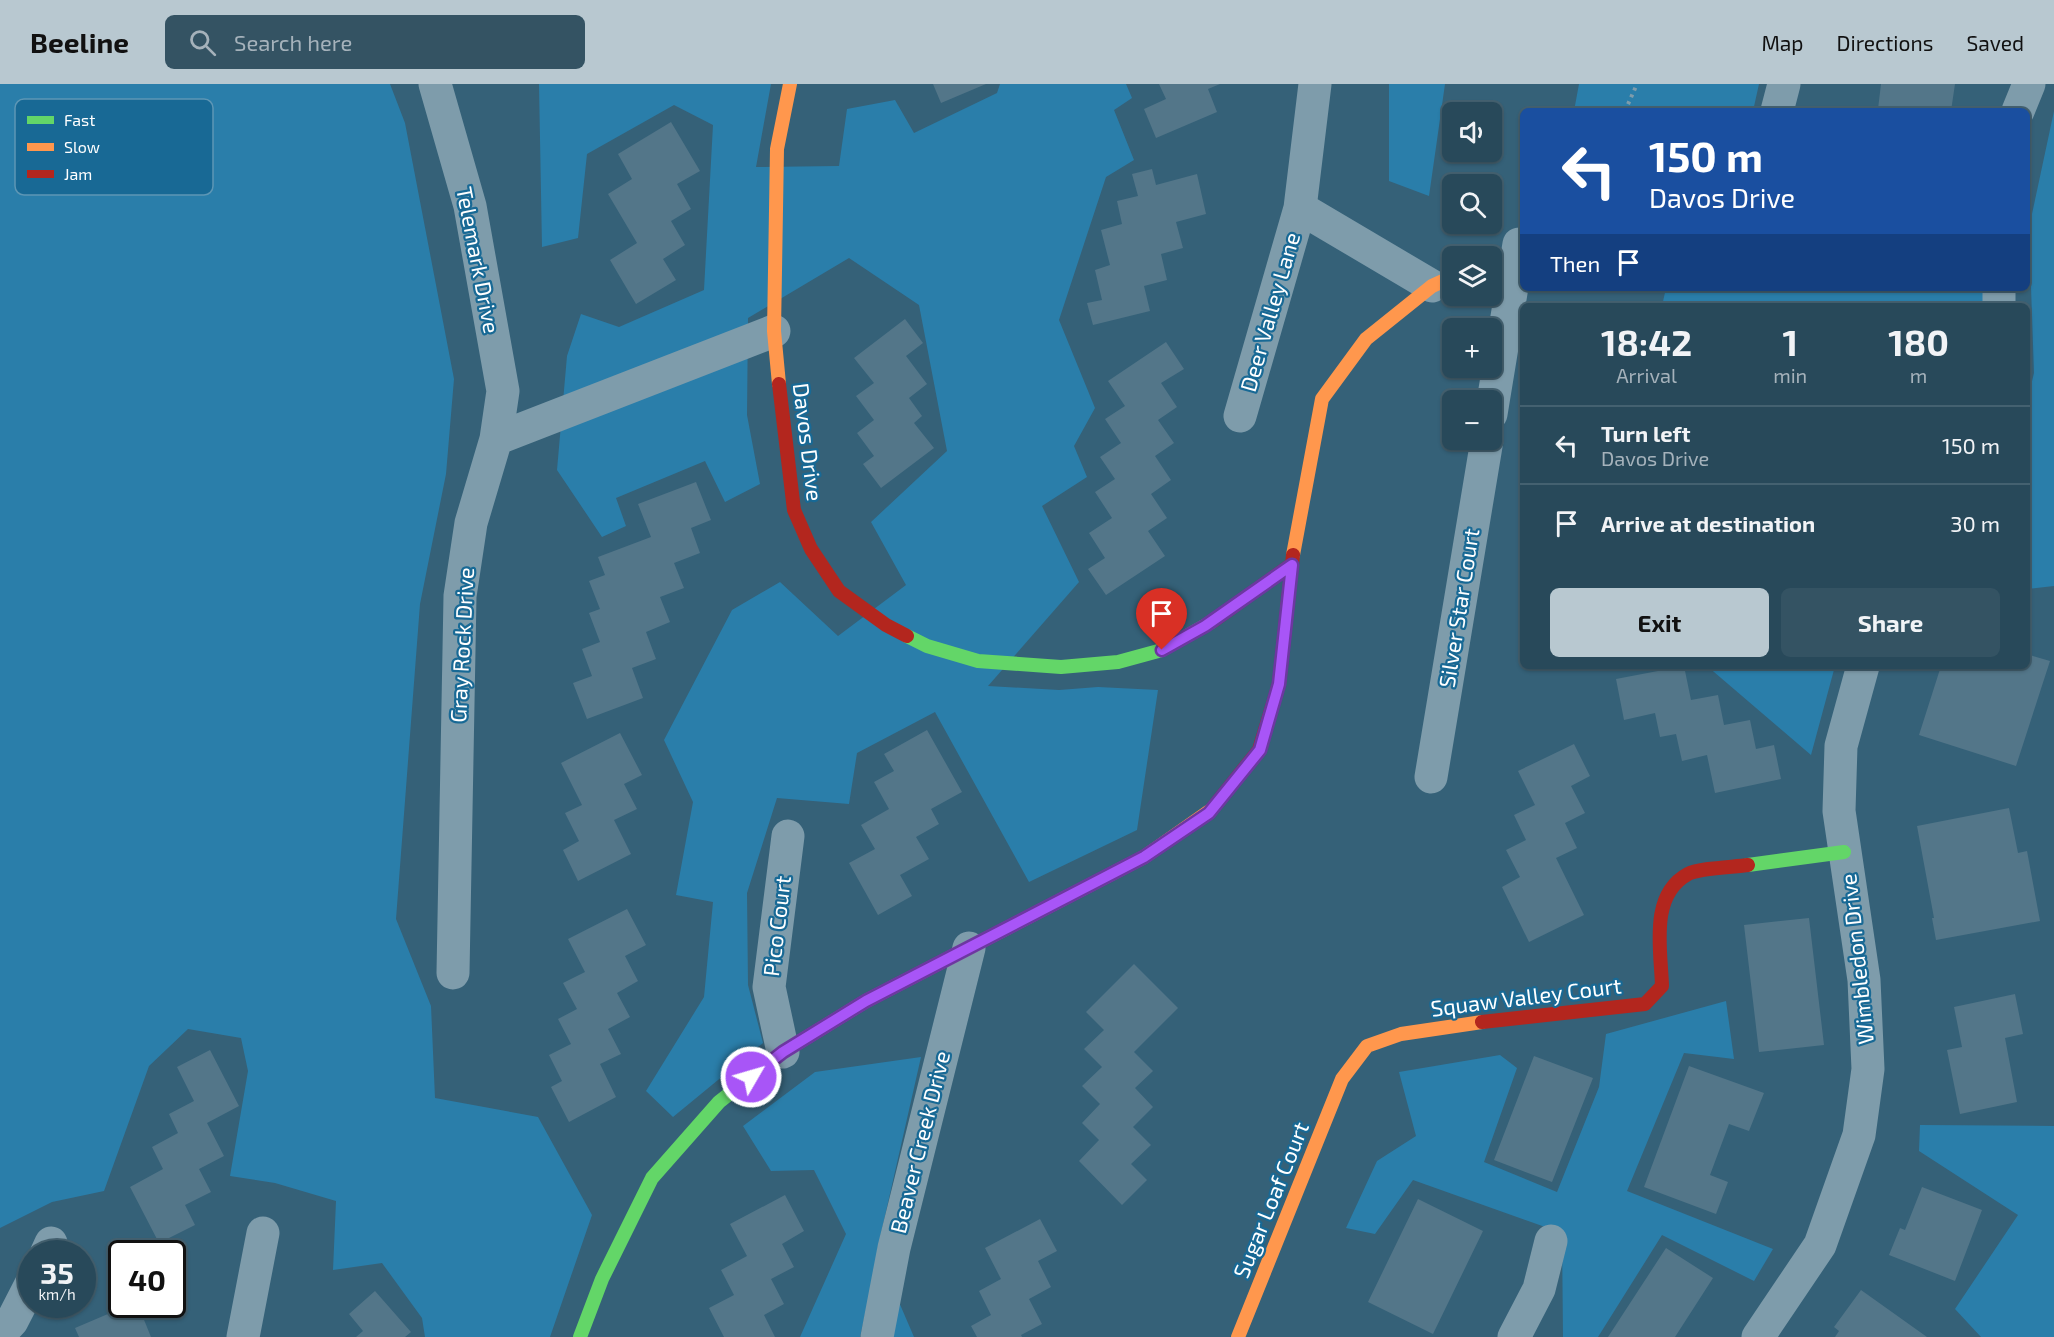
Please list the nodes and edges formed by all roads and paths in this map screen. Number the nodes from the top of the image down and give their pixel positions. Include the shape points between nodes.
1 (435, 84) edge
2 (790, 84) edge
3 (1315, 84) edge
4 (1637, 84) edge
5 (1784, 84) edge
6 (2029, 84) edge
7 (1626, 108) edge
8 (1779, 108) edge
9 (2019, 108) edge
10 (1300, 208) junction
11 (1511, 249) edge
12 (1442, 282) edge
13 (774, 331) junction
14 (1494, 390) edge
15 (1240, 416) dead end
16 (496, 439) junction
17 (1485, 450) edge
18 (1292, 565) junction
19 (1862, 669) edge
20 (1431, 777) dead end
21 (788, 836) dead end
22 (1844, 852) junction
23 (969, 948) junction
24 (453, 972) dead end
25 (783, 1052) junction
26 (1342, 1080) joint
27 (263, 1233) dead end
28 (1551, 1241) dead end
29 (18, 1309) edge
30 (0, 1334) edge
31 (243, 1337) edge
32 (580, 1337) edge
33 (877, 1337) edge
34 (1238, 1337) edge
35 (1514, 1337) edge
36 (1758, 1337) edge

1 - 16 street, Telemark Drive via 470,206 503,391
2 - 13 street, Davos Drive via 777,149
3 - 10 street, Deer Valley Lane
4 - 7 path
5 - 8 street
6 - 9 street
10 - 12 street, Deer Valley Lane
10 - 15 street, Deer Valley Lane
11 - 14 street
12 - 18 street via 1366,339 1322,399
13 - 16 street
13 - 18 street, Davos Drive via 794,510 811,549 839,591 886,625 927,646 978,661 1061,667 1118,662 1162,650 1205,626
16 - 24 street, Gray Rock Drive via 471,523 460,596
17 - 20 street, Silver Star Court
18 - 23 street via 1279,684 1260,750 1209,813 1144,857
19 - 22 street, Wimbledon Drive via 1841,746 1839,812
21 - 25 street, Pico Court via 768,987
22 - 26 street, Squaw Valley Court via 1689,873 1670,888 1660,914 1662,986 1645,1004 1401,1034 1367,1046
22 - 36 street, Wimbledon Drive via 1864,980 1868,1069 1859,1135 1820,1245
23 - 25 street via 866,1001
23 - 33 street, Beaver Creek Drive via 894,1248
25 - 32 street via 719,1102 652,1178 602,1279
26 - 34 street, Sugar Loaf Court
27 - 31 street
28 - 35 street via 1539,1289
29 - 30 street

